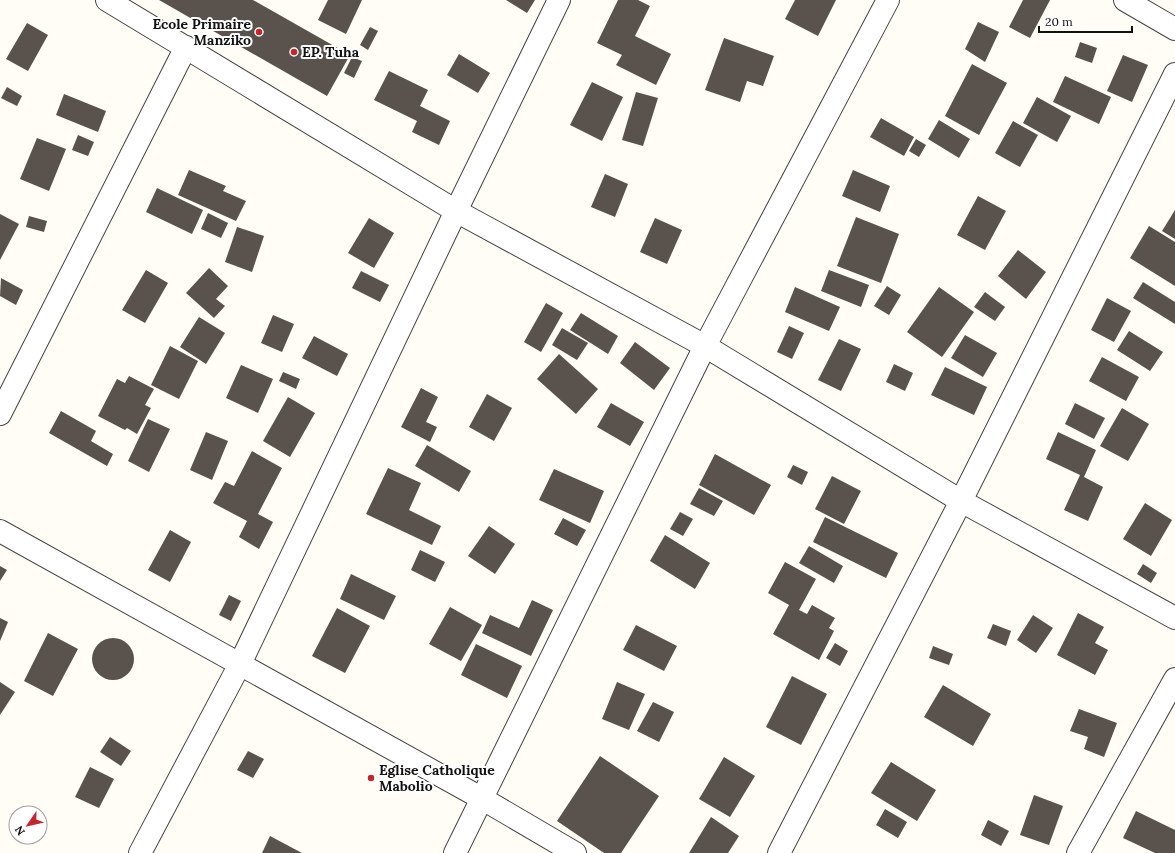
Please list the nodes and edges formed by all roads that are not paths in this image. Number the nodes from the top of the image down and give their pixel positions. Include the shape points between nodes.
1 (107, 0) edge
2 (559, 0) edge
3 (888, 0) edge
4 (1126, 0) edge
5 (1175, 29) edge
6 (186, 48) junction
7 (1175, 74) edge
8 (456, 211) junction
9 (705, 346) junction
10 (0, 414) edge
11 (961, 501) junction
12 (0, 531) edge
13 (1175, 618) edge
14 (240, 664) junction
15 (1175, 679) edge
16 (482, 798) junction
17 (140, 853) edge
18 (455, 853) edge
19 (575, 853) edge
20 (778, 853) edge
21 (1078, 853) edge

1 - 6 street
2 - 8 street
3 - 9 street
4 - 5 street
6 - 8 street
6 - 10 street
7 - 11 street
8 - 9 street
8 - 14 street
9 - 11 street
9 - 16 street
11 - 13 street
11 - 20 street
12 - 14 street
14 - 16 street
14 - 17 street
15 - 21 street
16 - 18 street
16 - 19 street

